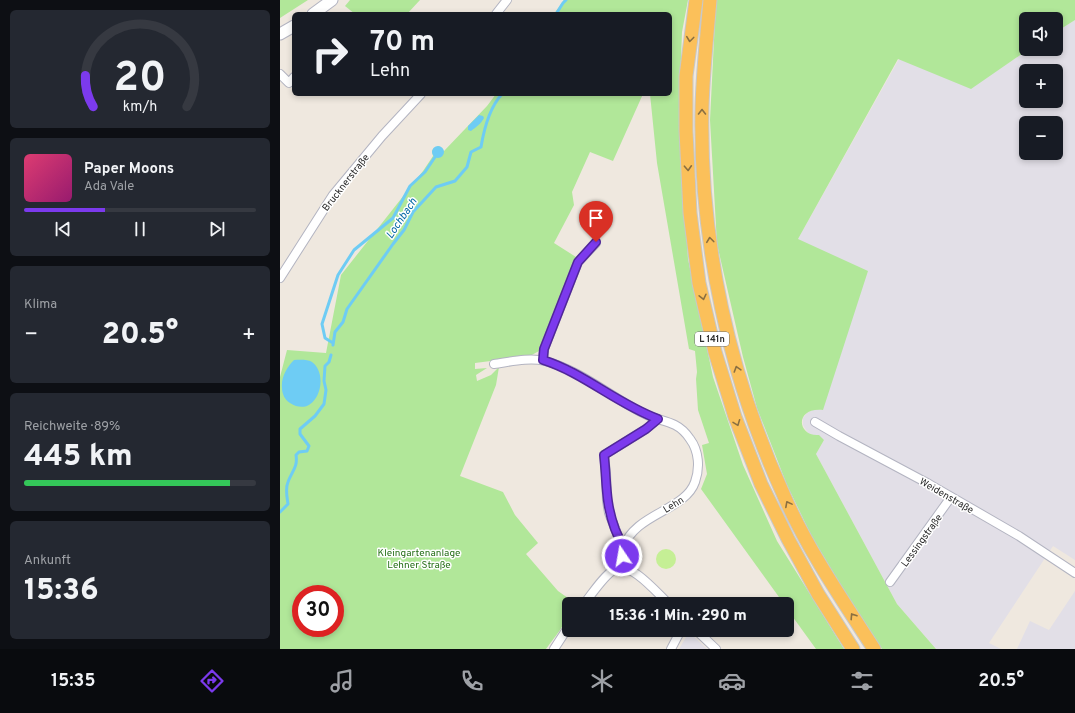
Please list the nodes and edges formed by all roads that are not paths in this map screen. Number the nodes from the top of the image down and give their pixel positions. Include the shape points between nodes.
1 (332, 0) edge
2 (507, 0) edge
3 (696, 0) edge
4 (710, 0) edge
5 (316, 12) edge
6 (498, 12) edge
7 (292, 27) edge
8 (280, 34) edge
9 (280, 74) edge
10 (292, 79) edge
11 (419, 96) edge
12 (596, 242) dead end
13 (280, 278) edge
14 (543, 360) junction
15 (494, 364) dead end
16 (658, 419) junction
17 (816, 422) dead end
18 (951, 497) junction
19 (623, 549) junction
20 (621, 566) junction
21 (1075, 573) edge
22 (890, 582) dead end
23 (590, 597) edge
24 (661, 597) edge
25 (562, 637) edge
26 (677, 637) edge
27 (703, 637) edge
28 (554, 649) edge
29 (671, 649) edge
30 (716, 649) edge
31 (853, 649) edge
32 (874, 649) edge

1 - 5 main road
2 - 6 street
3 -> 31 highway, L 141n via 686,76 690,213 699,283 715,352 735,417 761,484 818,594
32 -> 4 highway, L 141n via 820,564 785,498 743,390 731,349 715,272 706,201 702,108
7 - 8 main road
9 - 10 street via 289,82
11 - 13 street, Brucknerstraße via 333,195
12 - 14 street via 578,262 544,349
14 - 15 street, Lehn
14 - 16 street, Lehn via 570,370 644,414
16 - 19 street, Lehn via 604,455 608,507
16 - 19 street, Lehn via 675,425 691,440 698,459 696,477 691,492 641,524
17 - 18 street, Weidenstraße
18 - 21 street, Weidenstraße via 1019,536
18 - 22 street, Lessingstraße
19 - 20 street, Lehn
20 - 23 street via 609,573
20 - 24 street via 633,571
25 - 28 street
26 - 29 street
27 - 30 street

